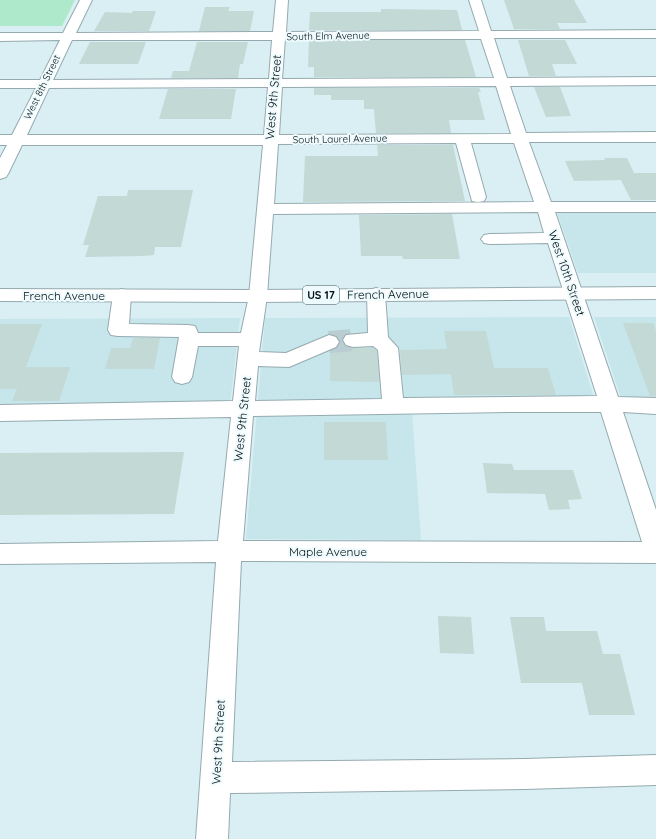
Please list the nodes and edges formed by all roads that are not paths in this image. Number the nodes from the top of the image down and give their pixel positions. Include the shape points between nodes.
1 (86, 0) edge
2 (282, 0) edge
3 (475, 0) edge
4 (656, 34) edge
5 (485, 35) junction
6 (278, 36) junction
7 (0, 37) edge
8 (66, 37) junction
9 (656, 82) edge
10 (501, 83) junction
11 (0, 84) edge
12 (44, 84) junction
13 (274, 84) junction
14 (520, 137) junction
15 (656, 137) edge
16 (462, 138) junction
17 (0, 140) edge
18 (17, 140) junction
19 (270, 140) junction
20 (0, 174) edge
21 (478, 198) dead end
22 (656, 207) edge
23 (544, 208) junction
24 (264, 209) junction
25 (554, 238) junction
26 (490, 239) dead end
27 (574, 293) junction
28 (656, 293) edge
29 (376, 294) junction
30 (0, 295) edge
31 (122, 295) junction
32 (258, 296) junction
33 (378, 339) junction
34 (189, 340) junction
35 (353, 340) tunnel mouth
36 (329, 342) tunnel mouth
37 (250, 349) junction
38 (182, 377) dead end
39 (609, 404) junction
40 (393, 406) junction
41 (656, 406) edge
42 (243, 408) junction
43 (0, 413) edge
44 (656, 548) edge
45 (229, 551) junction
46 (656, 553) edge
47 (0, 554) edge
48 (656, 770) edge
49 (216, 778) junction
50 (212, 839) edge

1 - 8 street, West 8th Street
2 - 6 street, West 9th Street
3 - 5 street, West 10th Street
4 - 5 street, South Elm Avenue
5 - 6 street, South Elm Avenue
5 - 10 street, West 10th Street
6 - 8 street, South Elm Avenue
6 - 13 street, West 9th Street
7 - 8 street, South Elm Avenue
8 - 12 street, West 8th Street
9 - 10 street
10 - 13 street
10 - 14 street, West 10th Street
11 - 12 street
12 - 13 street
12 - 18 street, West 8th Street
13 - 19 street, West 9th Street
14 - 15 street, South Laurel Avenue
14 - 16 street, South Laurel Avenue
14 - 23 street, West 10th Street
16 - 19 street, South Laurel Avenue
16 - 21 street
17 - 18 street, South Laurel Avenue
18 - 19 street, South Laurel Avenue
18 - 20 street, West 8th Street
19 - 24 street, West 9th Street
22 - 23 street
23 - 24 street
23 - 25 street, West 10th Street
24 - 32 street, West 9th Street
25 - 26 street
25 - 27 street, West 10th Street
27 - 28 street, French Avenue / US 17
27 - 29 street, French Avenue / US 17
27 - 39 street, West 10th Street
29 - 32 street, French Avenue / US 17
29 - 33 street
30 - 31 street, French Avenue / US 17
31 - 32 street, French Avenue / US 17
31 - 34 street via 118,330 185,330 188,331
32 - 37 street, West 9th Street
33 - 35 street
33 - 40 street via 388,348
34 - 37 street
34 - 38 street
36 - 37 street via 289,360
37 - 42 street, West 9th Street
39 - 40 street
39 - 41 street
39 - 44 street, West 10th Street
40 - 42 street
42 - 43 street
42 - 45 street, West 9th Street
45 - 46 street, Maple Avenue
45 - 47 street, Maple Avenue
45 - 49 street, West 9th Street
48 - 49 street
49 - 50 street, West 9th Street

